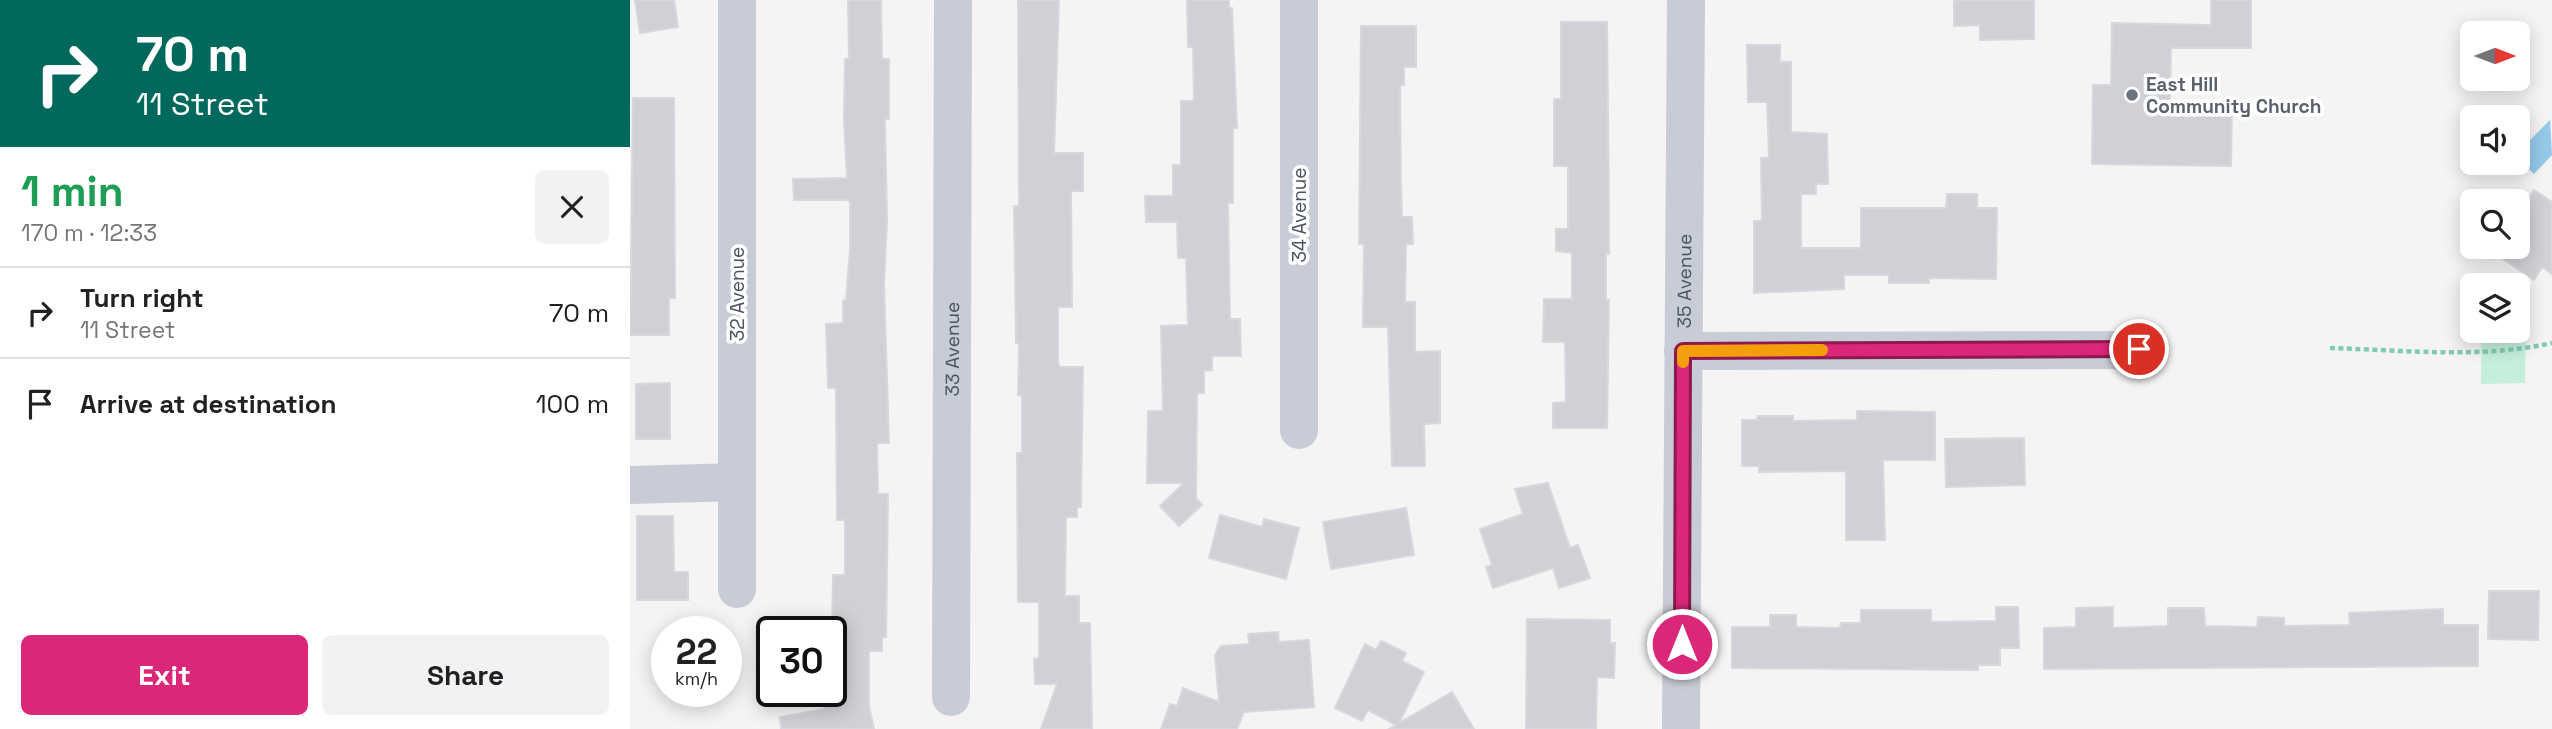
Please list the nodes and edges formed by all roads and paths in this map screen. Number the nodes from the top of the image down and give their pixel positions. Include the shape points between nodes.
1 (737, 0) edge
2 (953, 0) edge
3 (1299, 0) edge
4 (1686, 0) edge
5 (2552, 343) edge
6 (2330, 348) dead end
7 (2139, 349) dead end
8 (1683, 351) junction
9 (1299, 430) dead end
10 (737, 482) junction
11 (630, 485) edge
12 (737, 589) dead end
13 (951, 697) dead end
14 (1681, 729) edge

1 - 10 street, 32 Avenue
2 - 13 street, 33 Avenue
3 - 9 street, 34 Avenue
4 - 8 street, 35 Avenue
5 - 6 path via 2481,352
7 - 8 street
8 - 14 street, 35 Avenue
10 - 11 street
10 - 12 street, 32 Avenue

